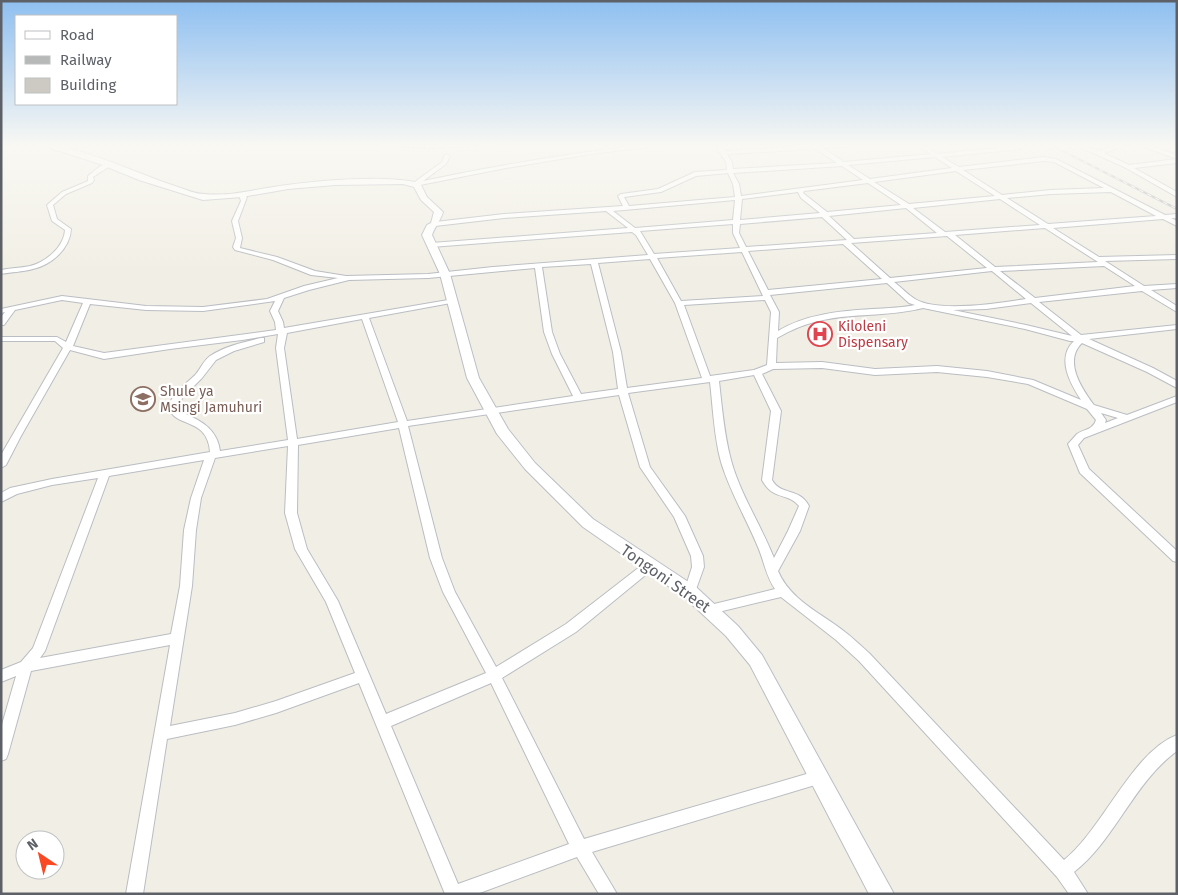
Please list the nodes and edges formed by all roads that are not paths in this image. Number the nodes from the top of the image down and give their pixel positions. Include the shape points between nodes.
1 (78, 187) edge
2 (170, 187) edge
3 (291, 187) edge
4 (419, 187) edge
5 (670, 187) edge
6 (737, 187) edge
7 (824, 187) edge
8 (877, 187) edge
9 (987, 187) edge
10 (1105, 187) edge
11 (1163, 187) edge
12 (803, 189) junction
13 (1112, 190) junction
14 (1177, 195) edge
15 (242, 196) junction
16 (1003, 197) junction
17 (739, 198) junction
18 (907, 206) junction
19 (627, 208) junction
20 (608, 210) junction
21 (825, 215) junction
22 (1164, 216) junction
23 (1177, 216) edge
24 (736, 223) junction
25 (434, 224) junction
26 (1177, 224) edge
27 (1048, 226) junction
28 (635, 230) junction
29 (946, 234) junction
30 (848, 242) junction
31 (431, 245) junction
32 (746, 250) junction
33 (1177, 256) edge
34 (652, 257) junction
35 (594, 261) junction
36 (1101, 262) junction
37 (538, 266) junction
38 (994, 269) junction
39 (1, 272) edge
40 (445, 274) junction
41 (350, 278) junction
42 (889, 280) junction
43 (1177, 286) edge
44 (1143, 288) junction
45 (767, 296) junction
46 (280, 298) junction
47 (88, 300) junction
48 (451, 301) junction
49 (1034, 301) junction
50 (679, 303) junction
51 (251, 304) junction
52 (921, 306) junction
53 (931, 307) junction
54 (13, 308) junction
55 (1177, 310) edge
56 (1, 311) edge
57 (274, 311) junction
58 (365, 317) junction
59 (1, 324) edge
60 (1177, 327) edge
61 (281, 333) junction
62 (772, 338) junction
63 (1080, 338) junction
64 (1, 339) edge
65 (68, 347) junction
66 (771, 366) junction
67 (757, 372) junction
68 (711, 378) junction
69 (1177, 385) edge
70 (623, 392) junction
71 (578, 397) junction
72 (1177, 399) edge
73 (1090, 407) junction
74 (490, 410) junction
75 (1128, 418) junction
76 (403, 424) junction
77 (1092, 432) junction
78 (293, 442) junction
79 (213, 455) junction
80 (1, 465) edge
81 (105, 474) junction
82 (1, 498) edge
83 (1177, 558) edge
84 (650, 566) junction
85 (772, 572) junction
86 (690, 592) junction
87 (782, 592) junction
88 (710, 609) junction
89 (177, 638) junction
90 (26, 666) junction
91 (1, 676) edge
92 (364, 676) junction
93 (494, 676) junction
94 (384, 722) junction
95 (160, 734) junction
96 (1177, 742) edge
97 (1, 754) edge
98 (820, 777) junction
99 (580, 848) junction
100 (1063, 871) junction
101 (134, 894) edge
102 (454, 894) edge
103 (609, 894) edge
104 (882, 894) edge
105 (1080, 894) edge

1 - 39 street via 64,192 50,205 54,220 68,229 64,245 35,266
2 - 15 street via 203,197
3 - 15 street
4 - 25 street via 424,198 439,212
5 - 19 street via 623,194 622,201
6 - 17 street
7 - 12 street
8 - 18 street
9 - 16 street
10 - 13 street
11 - 14 street
12 - 17 street
12 - 21 street via 800,193 803,197
13 - 16 street
13 - 22 street
15 - 41 street via 244,204 235,218 239,238 237,249 314,272
16 - 18 street
16 - 27 street
17 - 19 street
17 - 24 street
18 - 21 street
18 - 29 street
19 - 20 street
20 - 25 street
20 - 28 street
21 - 24 street
21 - 30 street
22 - 23 street
22 - 26 street
22 - 27 street
24 - 28 street
24 - 32 street via 736,233
25 - 31 street via 427,236
27 - 29 street
27 - 36 street
28 - 31 street
28 - 34 street
29 - 30 street
29 - 38 street
30 - 32 street
30 - 42 street
31 - 40 street, Tongoni Street
32 - 34 street
32 - 45 street
33 - 36 street
34 - 35 street
34 - 50 street
35 - 37 street
35 - 70 street via 617,352
36 - 38 street
36 - 44 street
37 - 40 street
37 - 71 street via 548,332
38 - 42 street
38 - 49 street
40 - 41 street
40 - 48 street, Tongoni Street
41 - 46 street
42 - 45 street
42 - 52 street
43 - 44 street
44 - 49 street
44 - 55 street
45 - 50 street
45 - 62 street via 776,316
46 - 51 street
46 - 57 street
47 - 51 street via 173,310
47 - 54 street via 62,298
47 - 65 street
48 - 58 street
48 - 74 street, Tongoni Street via 473,378
49 - 53 street via 997,306
49 - 63 street
50 - 68 street
51 - 57 street
52 - 53 street
52 - 62 street via 824,315 792,325
53 - 63 street via 1067,339
54 - 56 street
54 - 59 street
57 - 61 street
58 - 61 street
58 - 76 street
60 - 63 street
61 - 65 street via 104,356
61 - 78 street via 280,348
61 - 79 street via 211,359 201,375 175,401 177,413 212,435 215,444
62 - 66 street
63 - 69 street
63 - 73 street via 1074,345 1069,365 1072,377
64 - 65 street via 54,339
65 - 80 street
66 - 67 street
66 - 73 street via 822,365 875,372 928,369 987,374 1030,382
67 - 68 street
67 - 85 street via 777,416 767,480 772,489 800,499 804,506
68 - 70 street
68 - 85 street via 726,461
70 - 71 street
70 - 86 street via 645,467 679,516 697,556 698,567
71 - 74 street
72 - 75 street
73 - 75 street
73 - 77 street via 1101,420
74 - 76 street
74 - 84 street, Tongoni Street via 530,466 566,504
75 - 77 street
76 - 78 street
76 - 93 street via 449,592
77 - 83 street via 1073,444 1084,471
78 - 79 street
78 - 92 street via 291,513 301,549 332,601
79 - 81 street
79 - 89 street via 190,530 186,586
81 - 82 street via 29,487
81 - 90 street via 38,651
84 - 86 street, Tongoni Street
84 - 93 street via 570,628
85 - 87 street
86 - 88 street, Tongoni Street
87 - 88 street
87 - 100 street via 864,656
88 - 98 street, Tongoni Street via 756,660
89 - 90 street
89 - 95 street
90 - 91 street
90 - 97 street
92 - 94 street
92 - 95 street via 260,712
93 - 94 street
93 - 99 street
94 - 102 street
95 - 101 street
96 - 100 street via 1162,751 1086,852
98 - 99 street
98 - 104 street, Tongoni Street
99 - 102 street
99 - 103 street
100 - 105 street

